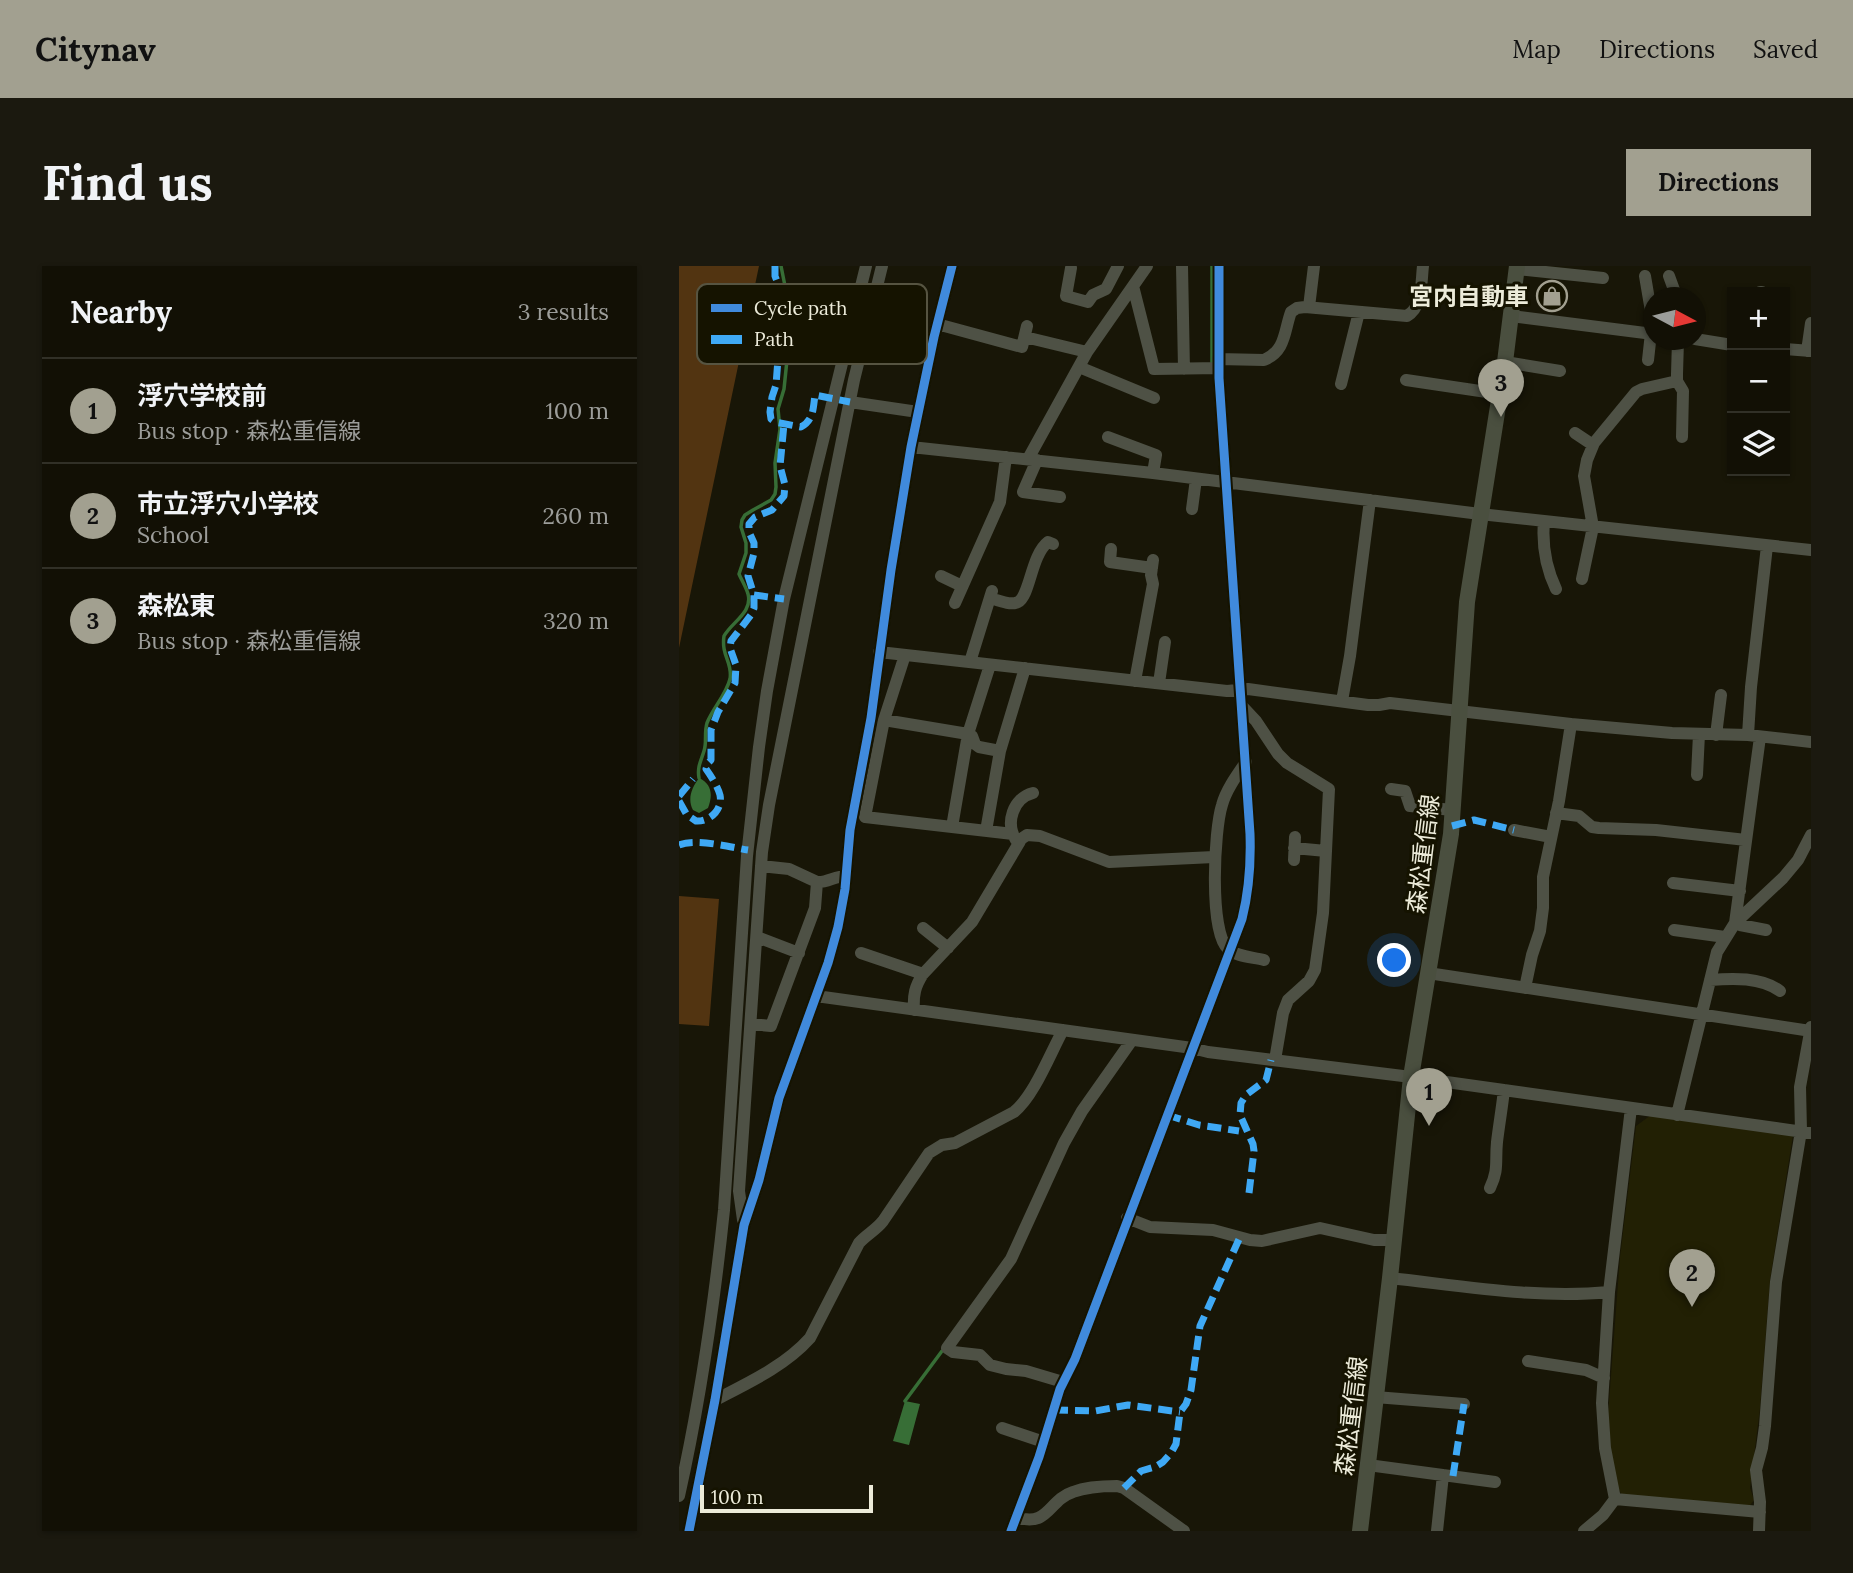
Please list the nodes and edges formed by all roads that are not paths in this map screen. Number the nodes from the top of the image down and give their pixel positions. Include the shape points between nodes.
1 (866, 266) edge
2 (882, 266) edge
3 (952, 266) edge
4 (1118, 266) edge
5 (1147, 266) edge
6 (1182, 266) edge
7 (1219, 266) edge
8 (1314, 266) edge
9 (1423, 266) edge
10 (1071, 268) edge
11 (1517, 268) edge
12 (1645, 276) dead end
13 (1669, 276) dead end
14 (1603, 278) dead end
15 (862, 284) edge
16 (878, 284) edge
17 (1133, 286) junction
18 (1647, 287) edge
19 (1673, 287) edge
20 (1309, 307) junction
21 (1359, 312) junction
22 (1511, 316) junction
23 (1811, 323) edge
24 (937, 324) junction
25 (1643, 329) edge
26 (1706, 341) edge
27 (1727, 344) edge
28 (1790, 349) edge
29 (1650, 350) edge
30 (1678, 350) edge
31 (1809, 351) edge
32 (1087, 352) junction
33 (1648, 360) dead end
34 (1505, 362) junction
35 (842, 364) edge
36 (859, 364) edge
37 (1219, 364) junction
38 (1079, 367) junction
39 (1154, 369) junction
40 (1184, 369) junction
41 (1560, 371) dead end
42 (1406, 380) dead end
43 (1677, 381) junction
44 (1341, 384) dead end
45 (1500, 394) junction
46 (850, 402) junction
47 (918, 412) junction
48 (1576, 433) dead end
49 (1108, 437) dead end
50 (1682, 437) dead end
51 (1593, 445) junction
52 (911, 447) junction
53 (1006, 457) junction
54 (1033, 460) junction
55 (1153, 473) junction
56 (1196, 479) junction
57 (1227, 483) junction
58 (1060, 497) dead end
59 (1370, 500) junction
60 (1192, 509) dead end
61 (1480, 514) junction
62 (1544, 521) junction
63 (1593, 527) junction
64 (1053, 544) dead end
65 (1767, 546) junction
66 (1111, 549) dead end
67 (1811, 550) edge
68 (941, 576) dead end
69 (1582, 579) dead end
70 (962, 586) junction
71 (1556, 589) dead end
72 (955, 603) dead end
73 (1165, 642) dead end
74 (879, 652) junction
75 (905, 655) junction
76 (970, 662) junction
77 (990, 664) junction
78 (1025, 668) junction
79 (1135, 681) junction
80 (1159, 683) junction
81 (1241, 690) junction
82 (1721, 695) dead end
83 (1342, 701) junction
84 (1242, 706) junction
85 (1459, 710) junction
86 (884, 720) junction
87 (1571, 724) junction
88 (968, 734) junction
89 (1699, 734) junction
90 (1716, 735) junction
91 (1754, 736) junction
92 (1811, 742) edge
93 (1000, 751) junction
94 (1246, 762) junction
95 (1697, 775) dead end
96 (1391, 789) dead end
97 (1033, 793) dead end
98 (1453, 810) junction
99 (1556, 813) junction
100 (952, 827) junction
101 (1514, 830) dead end
102 (986, 831) junction
103 (1551, 837) junction
104 (1811, 837) edge
105 (1016, 838) junction
106 (1747, 840) junction
107 (1294, 848) dead end
108 (1327, 851) junction
109 (1214, 857) junction
110 (761, 866) junction
111 (846, 876) junction
112 (817, 882) junction
113 (1673, 883) dead end
114 (1740, 891) junction
115 (1735, 923) junction
116 (923, 928) dead end
117 (1674, 930) dead end
118 (1766, 930) dead end
119 (757, 936) junction
120 (1725, 937) junction
121 (947, 948) junction
122 (1230, 951) junction
123 (799, 953) junction
124 (861, 953) dead end
125 (1264, 960) dead end
126 (1428, 973) junction
127 (923, 974) junction
128 (1710, 980) junction
129 (1525, 988) junction
130 (1780, 991) dead end
131 (816, 996) junction
132 (914, 1010) junction
133 (1701, 1014) junction
134 (751, 1024) junction
135 (1063, 1030) junction
136 (1811, 1030) edge
137 (1132, 1040) junction
138 (1192, 1048) junction
139 (1275, 1060) junction
140 (1411, 1077) junction
141 (1504, 1090) junction
142 (1631, 1108) junction
143 (1677, 1115) junction
144 (1806, 1132) edge
145 (1490, 1188) dead end
146 (1127, 1218) junction
147 (744, 1225) junction
148 (1394, 1240) junction
149 (717, 1272) junction
150 (1390, 1278) junction
151 (1609, 1292) junction
152 (1528, 1361) dead end
153 (1604, 1378) junction
154 (1063, 1381) junction
155 (1375, 1397) junction
156 (715, 1400) junction
157 (1464, 1404) dead end
158 (1002, 1428) dead end
159 (1044, 1442) junction
160 (1368, 1465) junction
161 (1443, 1475) junction
162 (1495, 1482) dead end
163 (679, 1496) edge
164 (1615, 1499) junction
165 (1760, 1512) junction
166 (1016, 1517) junction
167 (689, 1531) edge
168 (1011, 1531) edge
169 (1184, 1531) edge
170 (1360, 1531) edge
171 (1437, 1531) edge
172 (1584, 1531) edge
173 (1759, 1531) edge

1 - 15 street
2 - 16 street
3 - 24 street
4 - 10 street via 1109,291 1093,295 1088,302 1066,296
5 - 17 street
6 - 40 street
7 - 37 street
8 - 20 street
9 - 21 street via 1413,313
11 - 14 street
11 - 22 main road, 森松重信線
12 - 18 street
13 - 19 street
17 - 32 street
17 - 39 street
20 - 21 street
20 - 37 street via 1291,312 1283,343 1271,357
21 - 44 street
22 - 25 street
22 - 34 main road, 森松重信線
23 - 31 street
24 - 32 street via 999,347 1022,347 1026,331
24 - 47 street
26 - 27 street
28 - 31 street
29 - 33 street
30 - 43 street
32 - 38 street
34 - 41 street
34 - 45 main road, 森松重信線
35 - 149 street via 784,599 767,691 751,810
36 - 46 street
37 - 40 street
37 - 57 street
38 - 39 street via 1149,395
38 - 54 street
39 - 40 street
42 - 45 street
43 - 50 street via 1683,391
43 - 51 street via 1636,392
45 - 61 main road, 森松重信線
46 - 47 street
46 - 110 street via 769,805
47 - 52 street
48 - 51 street
49 - 55 street via 1156,455
51 - 63 street via 1584,476
52 - 53 street
52 - 74 street
53 - 54 street
53 - 70 street via 1000,502
54 - 55 street
54 - 58 street via 1023,492
55 - 56 street
56 - 57 street
56 - 60 street
57 - 59 street
57 - 81 street
59 - 61 street
59 - 83 street
61 - 62 street
61 - 85 main road, 森松重信線 via 1467,602
62 - 63 street
62 - 71 street via 1549,575
63 - 65 street
63 - 69 street
64 - 76 street via 1048,542 1039,551 1020,602 1014,604 991,594
65 - 67 street
65 - 91 street via 1751,687
66 - 79 street via 1110,562 1153,564 1153,611
68 - 70 street
70 - 72 street
73 - 80 street
74 - 75 street
74 - 111 street
75 - 76 street
75 - 86 street
76 - 77 street
77 - 78 street
77 - 88 street
78 - 79 street
78 - 93 street
79 - 80 street
80 - 81 street
81 - 83 street
81 - 84 street
82 - 90 street
83 - 85 street
84 - 94 street
84 - 108 street via 1287,763 1329,789
85 - 87 street
85 - 98 main road, 森松重信線
86 - 88 street
86 - 100 street via 865,817
87 - 89 street
87 - 99 street
88 - 93 street via 979,747
88 - 100 street
89 - 90 street
89 - 95 street
90 - 91 street
91 - 92 street
91 - 106 street
93 - 102 street
94 - 109 street via 1222,805
94 - 122 street via 1249,877 1242,919
96 - 98 street via 1405,791 1410,806
97 - 105 street via 1015,806
98 - 126 main road, 森松重信線
99 - 103 street
99 - 106 street via 1579,816 1599,828
100 - 102 street
101 - 103 street
102 - 105 street
103 - 129 street via 1540,931
104 - 115 street via 1783,878
105 - 109 street via 1040,835 1109,862
105 - 121 street via 972,922
106 - 114 street
107 - 108 street
108 - 139 street via 1315,970 1287,1000
109 - 122 street via 1220,934
110 - 112 street via 789,869
110 - 119 street
111 - 112 street
111 - 131 street via 836,935
112 - 123 street via 815,908
113 - 114 street
114 - 115 street
115 - 118 street
115 - 120 street
116 - 121 street
117 - 120 street
119 - 123 street
119 - 134 street
120 - 128 street
121 - 127 street
122 - 125 street
122 - 138 street
123 - 134 street via 771,1026
124 - 127 street
126 - 129 street
126 - 140 main road, 森松重信線
127 - 132 street via 913,995
128 - 130 street via 1747,980 1772,984
128 - 133 street
129 - 133 street
131 - 132 street
131 - 147 street via 779,1098
132 - 135 street
133 - 136 street
133 - 143 street
134 - 147 street via 739,1191
135 - 137 street
135 - 156 street via 1020,1107 929,1153 876,1230 859,1243 803,1346
136 - 144 street via 1800,1087
137 - 138 street
137 - 154 street via 1076,1121 1011,1259 947,1348 980,1355 990,1365
138 - 139 street
138 - 146 street
139 - 140 street
140 - 141 street
140 - 148 main road, 森松重信線
141 - 142 street
141 - 145 street via 1497,1164
142 - 143 street
142 - 151 street
143 - 144 street
144 - 165 street via 1776,1282 1765,1426 1756,1470
146 - 148 street via 1150,1227 1213,1230 1262,1241 1320,1228
146 - 154 street
147 - 149 street
147 - 156 street
148 - 150 main road, 森松重信線
149 - 163 street
150 - 151 street via 1542,1294
150 - 155 main road, 森松重信線
151 - 153 street
152 - 153 street via 1585,1370
153 - 164 street via 1605,1447
154 - 159 street
155 - 157 street
155 - 160 main road, 森松重信線
156 - 167 street
158 - 159 street
159 - 166 street
160 - 161 street
160 - 170 main road, 森松重信線
161 - 162 street
161 - 171 street
164 - 165 street
164 - 172 street
165 - 173 street
166 - 168 street
166 - 169 street via 1038,1519 1071,1492 1117,1486

